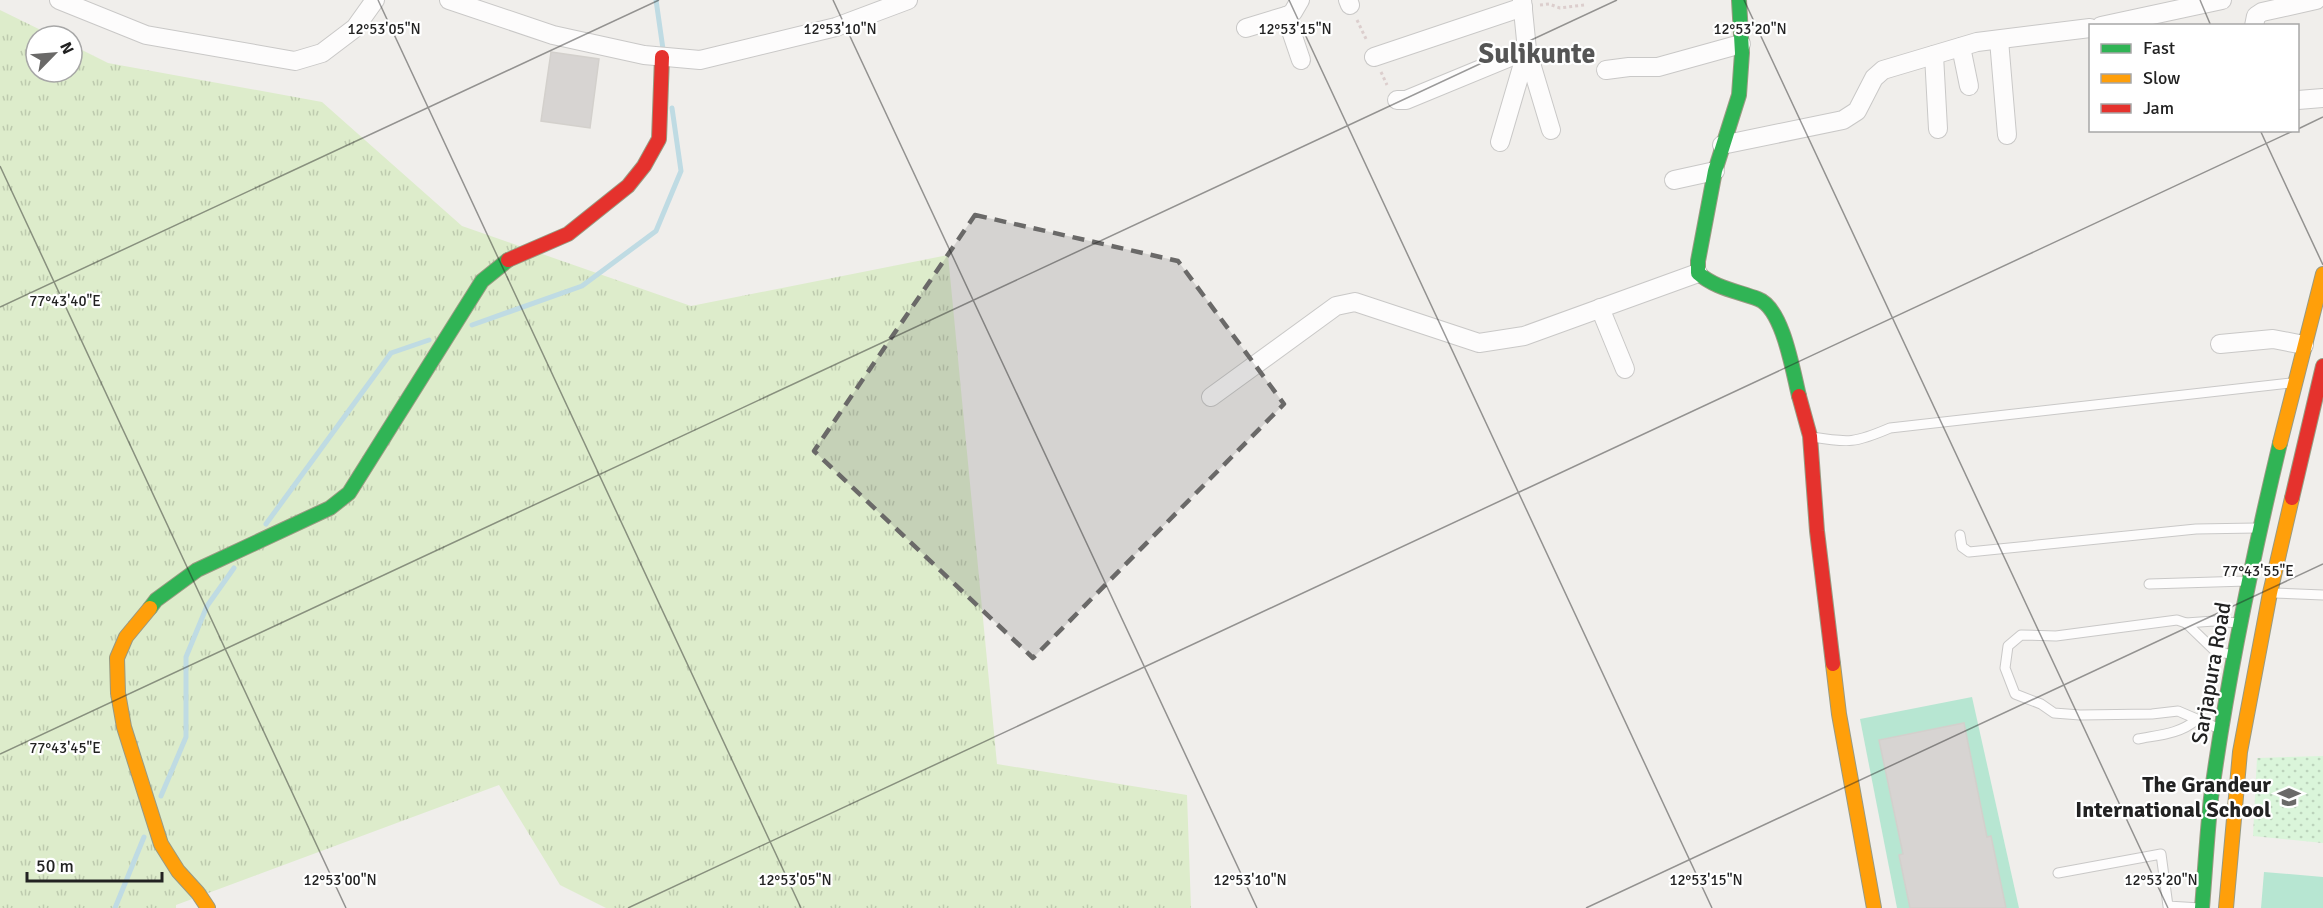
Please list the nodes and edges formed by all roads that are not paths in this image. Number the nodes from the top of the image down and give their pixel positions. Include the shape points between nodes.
1 (60, 0) edge
2 (375, 0) edge
3 (449, 0) edge
4 (908, 0) edge
5 (1300, 0) edge
6 (1739, 0) edge
7 (2222, 0) edge
8 (2316, 0) edge
9 (1523, 4) edge
10 (1286, 16) junction
11 (2132, 22) edge
12 (2116, 24) edge
13 (2254, 24) edge
14 (1246, 28) dead end
15 (2089, 28) edge
16 (1999, 40) junction
17 (1741, 44) junction
18 (1961, 47) junction
19 (1527, 50) junction
20 (1934, 55) junction
21 (668, 57) junction
22 (1374, 57) road end
23 (1301, 60) dead end
24 (1606, 70) dead end
25 (1969, 86) dead end
26 (2323, 98) edge
27 (1397, 100) road end
28 (2299, 100) edge
29 (1938, 129) dead end
30 (1551, 130) dead end
31 (2007, 135) dead end
32 (1500, 142) dead end
33 (1722, 145) junction
34 (1714, 171) junction
35 (1674, 180) dead end
36 (1698, 273) junction
37 (2323, 274) edge
38 (1600, 308) junction
39 (2220, 344) dead end
40 (2304, 345) junction
41 (2323, 366) edge
42 (1625, 369) dead end
43 (2294, 383) junction
44 (2320, 386) edge
45 (1211, 397) dead end
46 (1810, 436) junction
47 (2261, 528) junction
48 (1960, 535) dead end
49 (2249, 581) junction
50 (2149, 584) dead end
51 (2270, 593) junction
52 (2323, 595) edge
53 (2186, 623) junction
54 (2240, 623) junction
55 (2235, 656) junction
56 (2196, 720) junction
57 (2222, 730) junction
58 (2138, 739) dead end
59 (2058, 873) dead end
60 (208, 908) edge
61 (1874, 908) edge
62 (2201, 908) edge
63 (2226, 908) edge

1 - 2 street via 146,35 296,61 322,53 355,28
3 - 21 street via 553,35
4 - 21 street via 836,27 711,58
5 - 10 street
6 - 17 street
7 - 11 street
8 - 13 street via 2262,12
9 - 19 street
9 - 22 street
10 - 14 street
10 - 23 street
11 - 12 street
15 - 16 street
16 - 18 street
16 - 31 street
17 - 24 street via 1658,67
17 - 33 street via 1739,95
18 - 20 street
18 - 25 street
19 - 27 street via 1406,100
19 - 30 street
19 - 32 street
20 - 29 street
20 - 33 street via 1883,70 1874,78 1857,111 1843,120
21 - 60 street via 660,139 644,166 628,186 568,234 505,261 482,281 349,493 330,508 197,570 156,600 126,637 117,658 124,727 161,844
26 - 28 street
33 - 34 street
34 - 35 street
34 - 36 street
36 - 38 street
36 - 46 street via 1708,282 1761,300 1778,319
37 - 40 street, Sarjapura Road
38 - 42 street
38 - 45 street via 1524,336 1479,343 1355,302 1336,306
39 - 40 street via 2274,339
40 - 43 street, Sarjapura Road
41 - 44 street, Sarjapura Road
43 - 44 lane
43 - 46 lane via 1890,428 1846,442
43 - 47 street, Sarjapura Road
44 - 51 street, Sarjapura Road
46 - 61 street via 1839,714
47 - 48 lane via 2196,529 1969,552 1962,547
47 - 49 street, Sarjapura Road
49 - 50 lane
49 - 54 street, Sarjapura Road
51 - 52 lane
51 - 63 street, Sarjapura Road via 2239,759
53 - 54 lane
53 - 55 lane via 2214,650
53 - 56 lane via 2177,620 2056,636 2021,635 2008,646 2005,668 2015,694 2054,713 2178,711
54 - 55 street, Sarjapura Road
55 - 57 street, Sarjapura Road
56 - 57 lane
56 - 58 lane via 2173,732
57 - 62 street, Sarjapura Road
59 - 62 lane via 2161,854 2168,906

